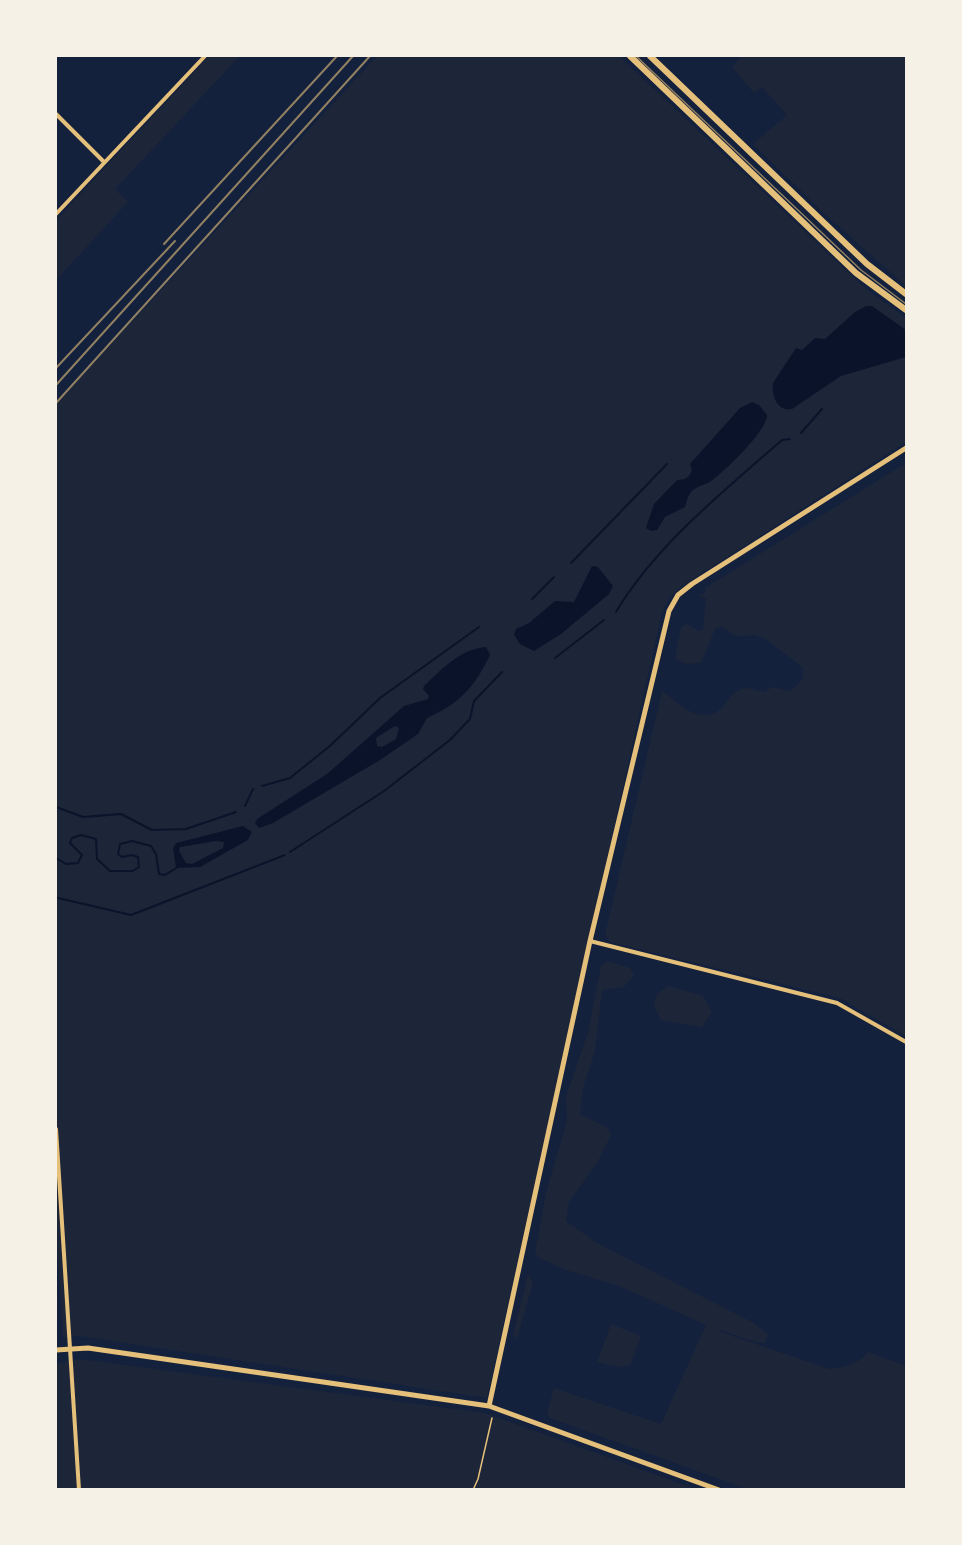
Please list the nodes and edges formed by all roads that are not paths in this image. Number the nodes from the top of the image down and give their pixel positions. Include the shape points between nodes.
1 (205, 56) edge
2 (630, 56) edge
3 (650, 56) edge
4 (689, 93) junction
5 (680, 104) junction
6 (56, 114) edge
7 (104, 162) junction
8 (56, 214) edge
9 (906, 294) edge
10 (906, 310) edge
11 (906, 448) edge
12 (590, 941) junction
13 (906, 1042) edge
14 (56, 1129) edge
15 (70, 1347) junction
16 (56, 1350) edge
17 (489, 1406) junction
18 (79, 1490) edge
19 (719, 1490) edge

1 - 7 street
2 - 5 main road
3 - 4 main road
4 - 5 main road
4 - 9 main road via 867,264
5 - 10 main road via 856,273
6 - 7 street
7 - 8 street
11 - 12 street via 678,596 663,626
12 - 13 street via 837,1003
12 - 17 street
14 - 15 street
15 - 16 street
15 - 17 street
15 - 18 street
17 - 19 street

